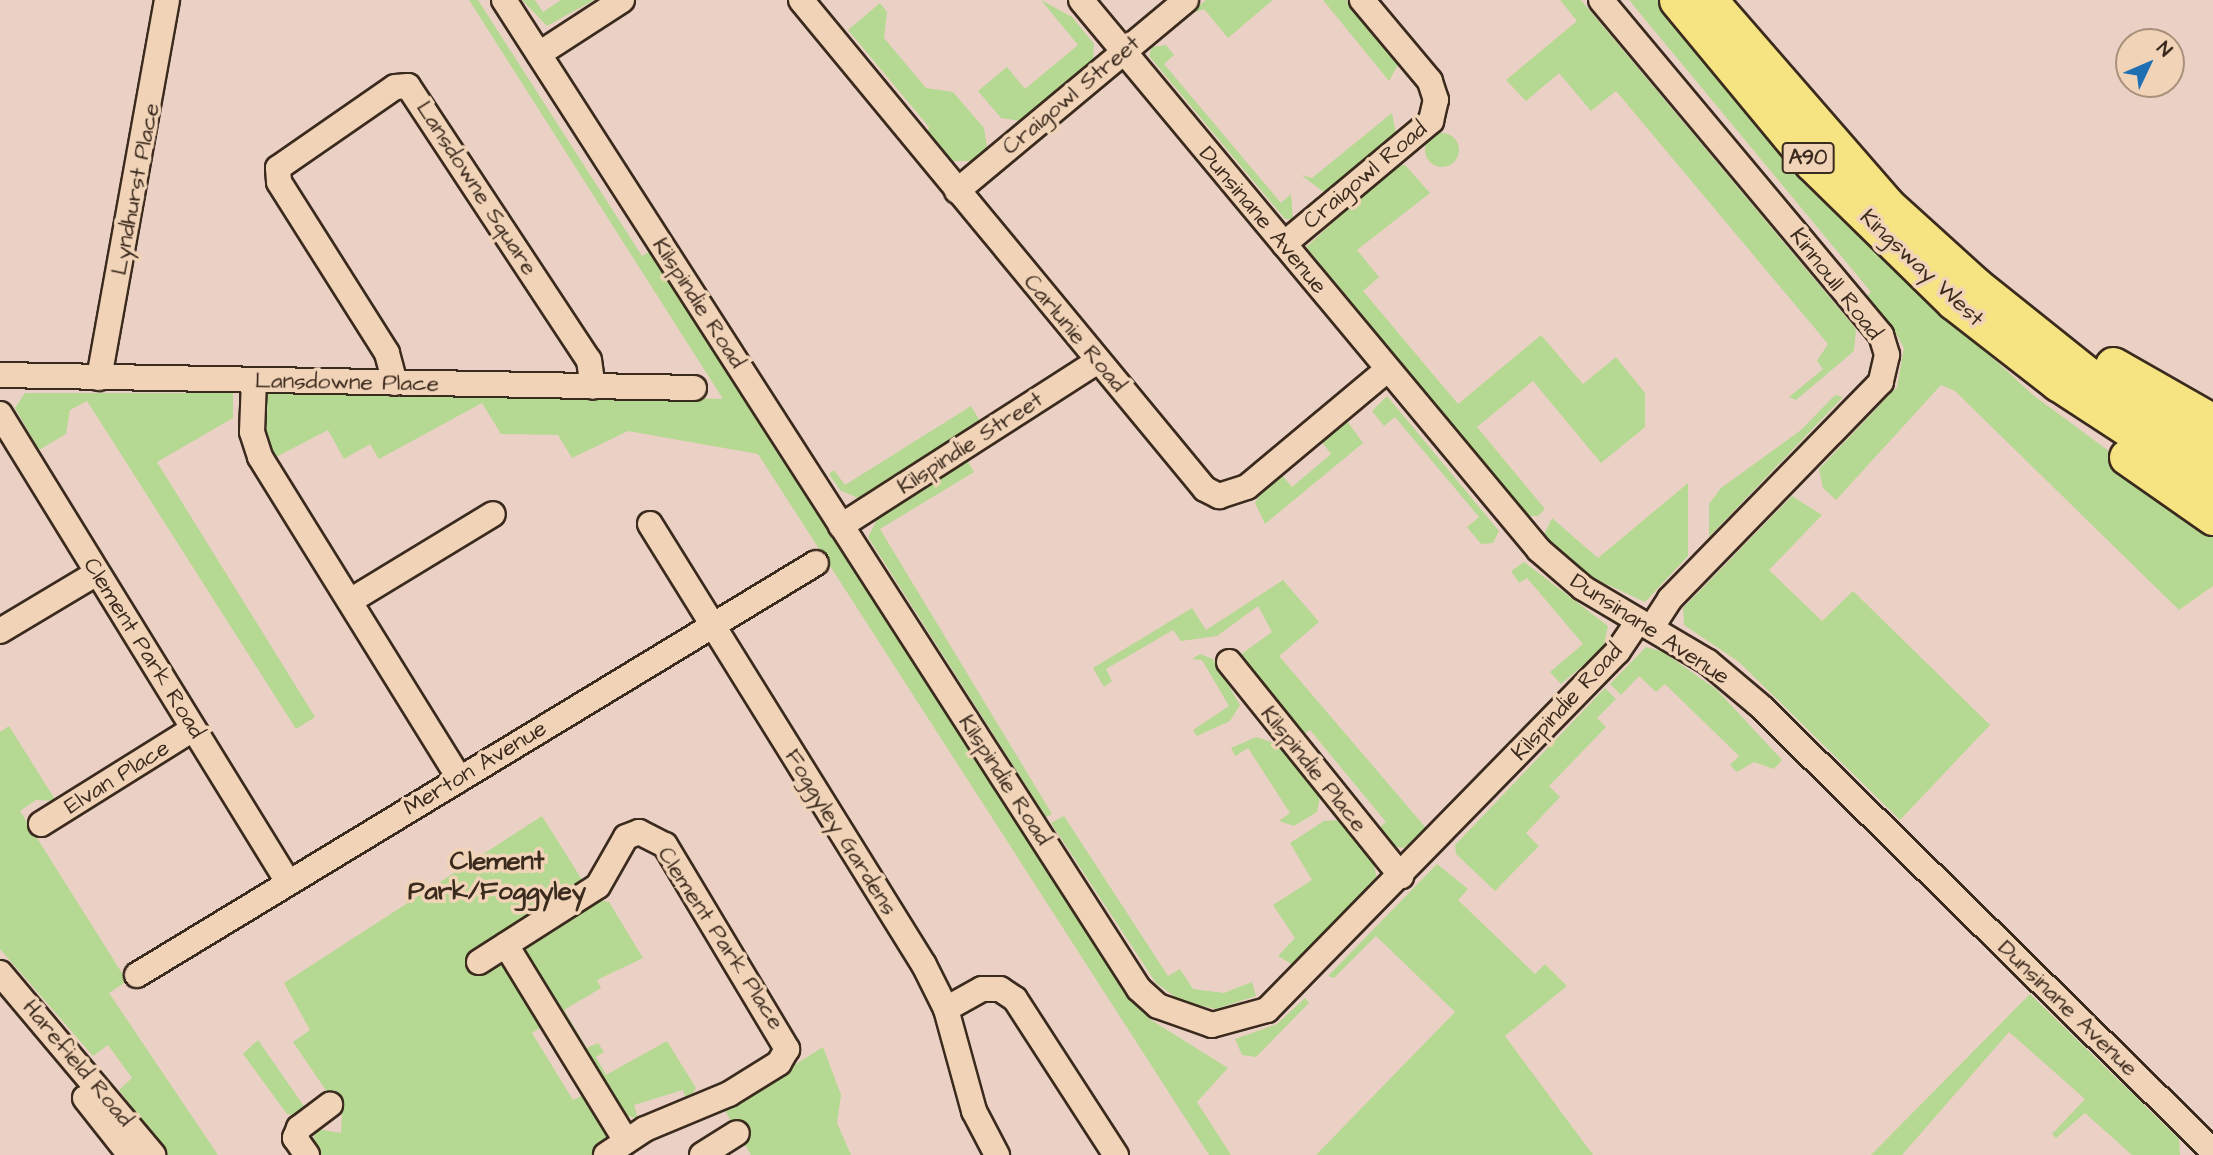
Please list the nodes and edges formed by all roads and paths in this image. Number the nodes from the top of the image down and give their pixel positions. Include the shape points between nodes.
1 (167, 0) edge
2 (505, 0) edge
3 (622, 0) edge
4 (801, 0) edge
5 (1081, 0) edge
6 (1186, 0) edge
7 (1362, 0) edge
8 (1601, 0) edge
9 (1677, 0) edge
10 (1709, 0) edge
11 (1123, 51) junction
12 (539, 54) junction
13 (957, 191) junction
14 (1284, 244) junction
15 (1964, 293) junction
16 (1098, 361) junction
17 (1387, 370) junction
18 (0, 375) edge
19 (99, 377) junction
20 (254, 380) junction
21 (394, 383) junction
22 (593, 387) junction
23 (694, 388) dead end
24 (0, 414) edge
25 (2213, 422) edge
26 (2213, 456) edge
27 (2213, 484) edge
28 (493, 514) dead end
29 (2213, 517) edge
30 (650, 524) dead end
31 (841, 526) junction
32 (816, 563) dead end
33 (97, 573) junction
34 (350, 601) junction
35 (711, 623) junction
36 (1645, 624) junction
37 (0, 631) edge
38 (1229, 662) dead end
39 (193, 729) junction
40 (459, 778) junction
41 (41, 824) dead end
42 (1401, 876) junction
43 (288, 883) junction
44 (506, 945) junction
45 (479, 962) dead end
46 (0, 973) edge
47 (137, 975) dead end
48 (0, 998) edge
49 (946, 1009) junction
50 (330, 1105) dead end
51 (737, 1133) dead end
52 (616, 1148) edge
53 (2213, 1149) edge
54 (130, 1155) edge
55 (153, 1155) edge
56 (307, 1155) edge
57 (702, 1155) edge
58 (997, 1155) edge
59 (1116, 1155) edge
60 (2207, 1155) edge

1 - 19 street, Lyndhurst Place
2 - 12 street, Kilspindie Road
3 - 12 street
4 - 13 street, Carlunie Road
5 - 11 street, Dunsinane Avenue
6 - 11 street, Craigowl Street
7 - 14 street, Craigowl Road via 1430,81 1436,100 1431,121
8 - 36 street, Kinnoull Road via 1881,335 1887,355 1881,382
9 - 15 highway, Kingsway West / A90 via 1812,163
10 - 15 highway, Kingsway West / A90
11 - 13 street, Craigowl Street
11 - 14 street, Dunsinane Avenue
12 - 31 street, Kilspindie Road
13 - 16 street, Carlunie Road
14 - 17 street, Dunsinane Avenue
15 - 25 highway, A90
15 - 26 highway, Kingsway West / A90
15 - 27 highway, Kingsway West / A90 via 2058,383
15 - 29 highway, A90 via 2108,443
16 - 17 street, Carlunie Road via 1205,489 1219,496 1247,487
16 - 31 street, Kilspindie Street
17 - 36 street, Dunsinane Avenue via 1538,550 1583,588
18 - 19 street, Lansdowne Place
19 - 20 street, Lansdowne Place
20 - 21 street, Lansdowne Place
20 - 34 street via 252,432 260,457
21 - 22 street, Lansdowne Place
21 - 22 street, Lansdowne Square via 387,353 279,182 278,168 395,87 408,86 589,360
22 - 23 street, Lansdowne Place
24 - 33 street, Clement Park Road
28 - 34 street
30 - 35 street, Foggyley Gardens
31 - 42 street, Kilspindie Road via 1139,989 1158,1006 1212,1025 1267,1010
32 - 35 street, Merton Avenue
33 - 37 street
33 - 39 street, Clement Park Road
34 - 40 street
35 - 40 street, Merton Avenue
35 - 49 street, Foggyley Gardens
36 - 42 street, Kilspindie Road
36 - 53 street, Dunsinane Avenue via 1708,662 1759,705
38 - 42 street, Kilspindie Place
39 - 41 street, Elvan Place
39 - 43 street, Clement Park Road
40 - 43 street, Merton Avenue
43 - 47 street, Merton Avenue
44 - 45 street, Clement Park Place
44 - 52 street, Clement Park Place
44 - 52 street, Clement Park Place via 598,886 626,837 653,836 665,845 786,1040 779,1063 694,1113
46 - 55 street, Harefield Road
48 - 54 street, Harefield Road
49 - 58 street, Foggyley Gardens via 974,1111
49 - 59 street via 982,989 1000,989 1015,999
50 - 56 street via 299,1128 295,1138
51 - 57 street
53 - 60 street

